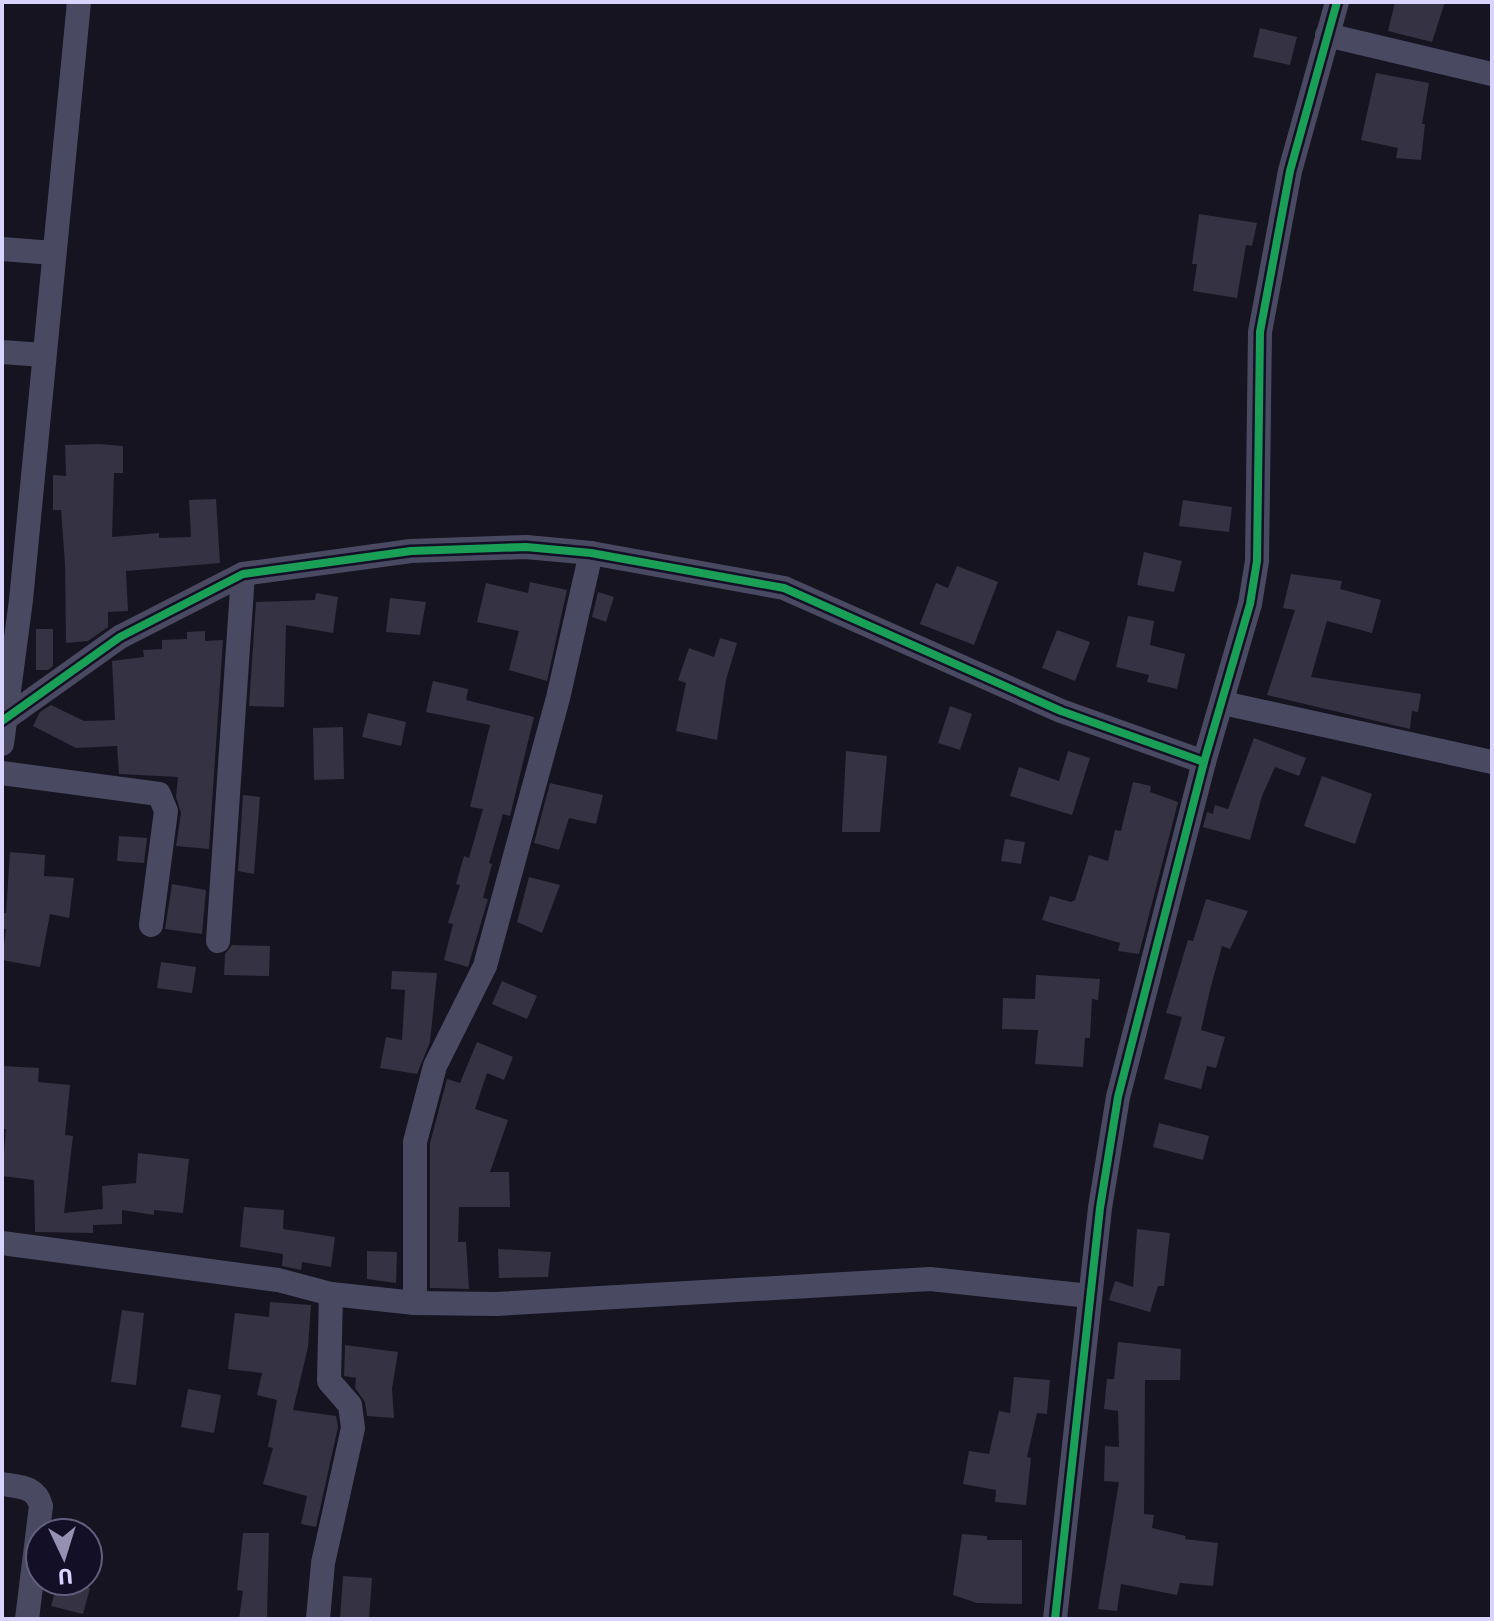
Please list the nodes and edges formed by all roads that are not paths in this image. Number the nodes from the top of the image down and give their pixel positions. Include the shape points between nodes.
1 (79, 2) edge
2 (1337, 2) edge
3 (1327, 35) junction
4 (1492, 74) edge
5 (2, 249) edge
6 (53, 253) junction
7 (2, 352) edge
8 (43, 355) junction
9 (591, 553) junction
10 (243, 574) junction
11 (1223, 703) junction
12 (3, 728) edge
13 (1204, 762) junction
14 (1492, 762) edge
15 (2, 773) edge
16 (151, 925) dead end
17 (218, 941) dead end
18 (2, 1243) edge
19 (331, 1294) junction
20 (1090, 1296) junction
21 (415, 1303) junction
22 (2, 1484) edge
23 (27, 1619) edge
24 (318, 1619) edge
25 (1055, 1619) edge

1 - 6 street
2 - 3 street
3 - 4 street
3 - 11 street via 1290,171 1260,332 1257,561
5 - 6 street
6 - 8 street
7 - 8 street
8 - 12 street via 21,600
9 - 10 street via 526,547 411,551
9 - 13 street via 784,588 1061,711
9 - 21 street via 558,698 485,966 435,1066 415,1142
10 - 12 street via 120,637
10 - 17 street
11 - 13 street
11 - 14 street
13 - 20 street via 1118,1097
15 - 16 street via 159,794 166,811
18 - 19 street via 278,1280
19 - 21 street
19 - 24 street via 329,1381 350,1405 353,1428 323,1563
20 - 21 street via 930,1279 496,1304
20 - 25 street
22 - 23 street via 30,1489 41,1506

